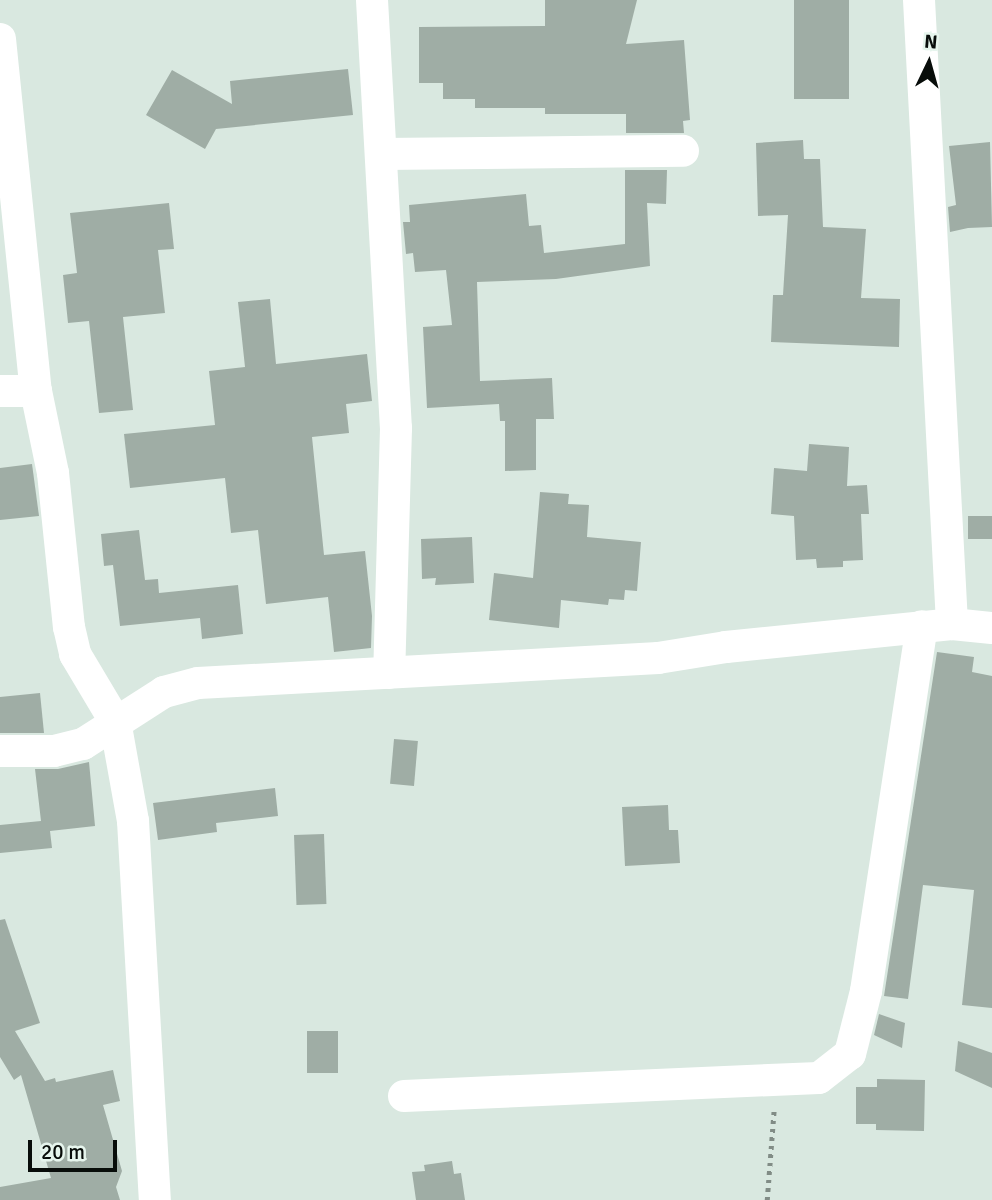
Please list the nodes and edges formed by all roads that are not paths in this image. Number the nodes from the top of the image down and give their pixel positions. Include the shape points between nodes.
1 (372, 0) edge
2 (919, 0) edge
3 (0, 39) edge
4 (683, 151) dead end
5 (382, 154) junction
6 (0, 391) edge
7 (36, 391) junction
8 (937, 625) junction
9 (992, 628) edge
10 (389, 673) junction
11 (115, 721) junction
12 (0, 751) edge
13 (404, 1096) dead end
14 (155, 1200) edge

1 - 5 street
2 - 8 street
3 - 7 street
4 - 5 street
5 - 10 street via 396,428
6 - 7 street
7 - 11 street via 53,473 75,654
8 - 9 street
8 - 10 street via 657,658
8 - 13 street via 850,1054 819,1078
10 - 11 street via 198,683 164,692
11 - 12 street via 83,744 54,751
11 - 14 street via 133,821

